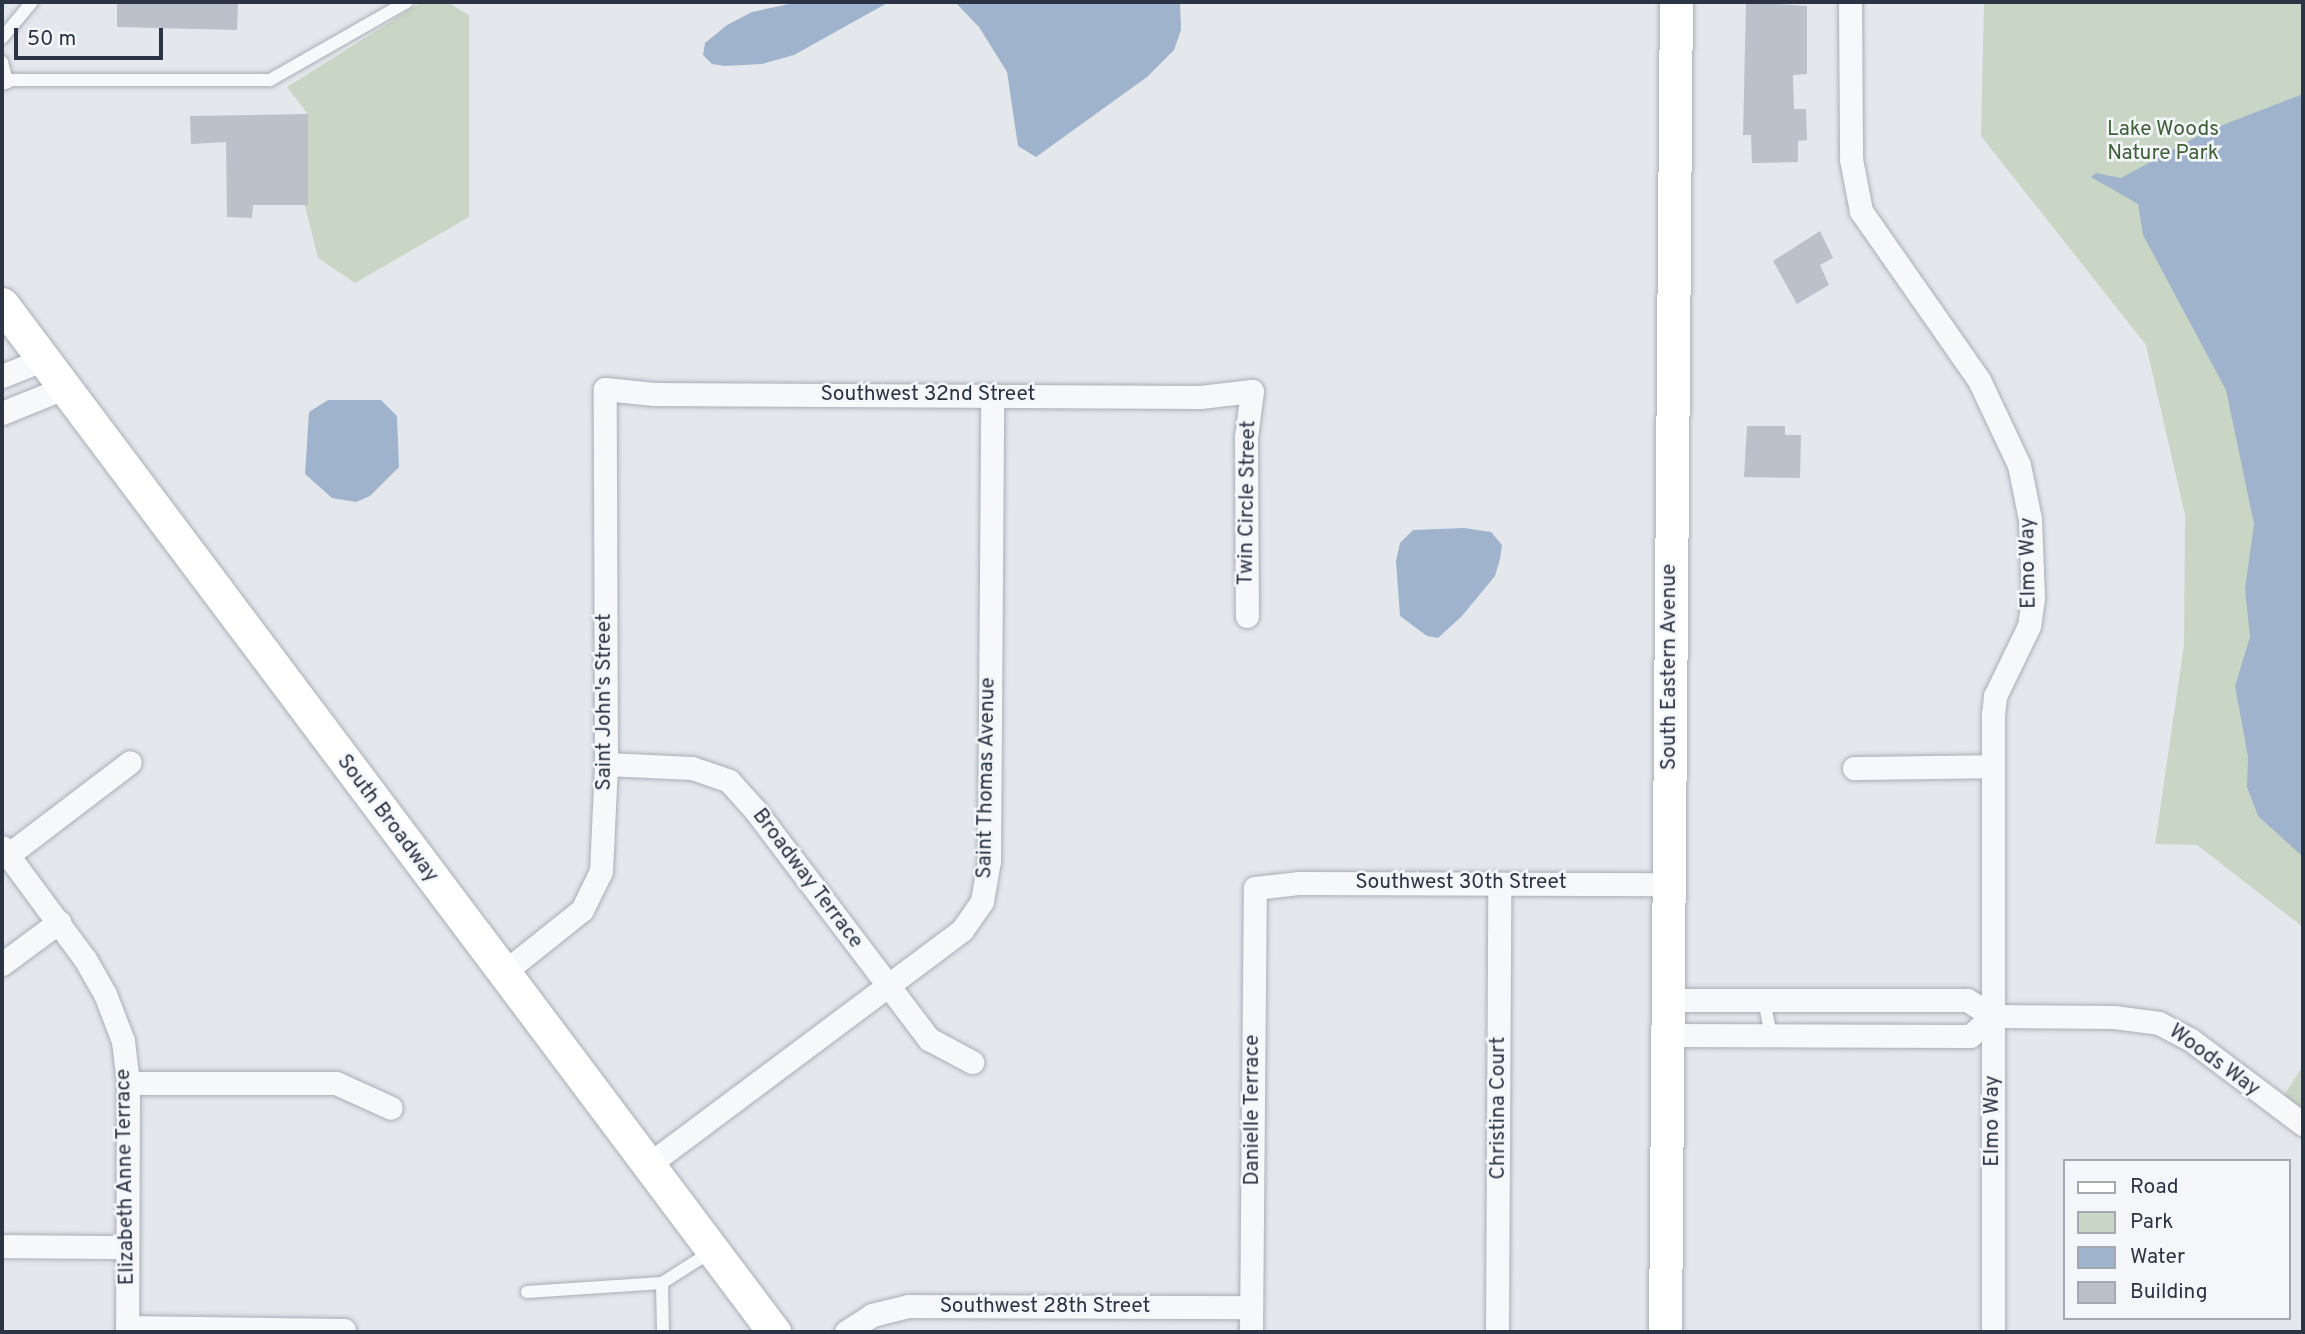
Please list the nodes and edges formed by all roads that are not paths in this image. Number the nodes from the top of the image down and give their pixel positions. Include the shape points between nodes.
1 (32, 2) edge
2 (407, 2) edge
3 (1676, 2) edge
4 (1850, 2) edge
5 (2, 38) edge
6 (2, 62) edge
7 (4, 83) edge
8 (2, 304) edge
9 (42, 360) junction
10 (2, 376) edge
11 (64, 388) junction
12 (605, 389) joint
13 (1252, 391) joint
14 (992, 395) junction
15 (2, 413) edge
16 (1247, 616) dead end
17 (130, 762) dead end
18 (606, 764) junction
19 (1993, 766) junction
20 (1854, 768) dead end
21 (5, 851) edge
22 (1668, 884) junction
23 (1499, 885) junction
24 (1255, 888) joint
25 (59, 922) junction
26 (2, 964) edge
27 (503, 973) junction
28 (887, 985) junction
29 (1667, 1000) junction
30 (1764, 1000) junction
31 (1992, 1016) junction
32 (1667, 1035) junction
33 (1771, 1035) junction
34 (972, 1062) dead end
35 (128, 1083) junction
36 (391, 1108) dead end
37 (2303, 1124) edge
38 (648, 1166) junction
39 (5, 1246) dead end
40 (127, 1247) junction
41 (712, 1251) junction
42 (662, 1283) junction
43 (527, 1292) dead end
44 (1251, 1307) junction
45 (127, 1330) edge
46 (344, 1330) dead end
47 (663, 1332) edge
48 (774, 1332) edge
49 (846, 1332) edge
50 (1251, 1332) edge
51 (1497, 1332) edge
52 (1665, 1332) edge
53 (1993, 1332) edge

1 - 5 lane
2 - 7 lane via 270,80
3 - 22 street, South Eastern Avenue
4 - 19 street, Elmo Way via 1851,159 1861,211 1979,380 2019,464 2028,501 2033,598 2024,639 1995,696
6 - 7 lane
8 - 9 street, South Broadway
9 - 10 street
9 - 11 street, South Broadway
11 - 15 street
11 - 27 street, South Broadway
12 - 14 street, Southwest 32nd Street via 654,394
12 - 18 street, Saint John's Street
13 - 14 street, Southwest 32nd Street via 1200,397
13 - 16 street, Twin Circle Street via 1246,437
14 - 28 street, Saint Thomas Avenue via 986,885 974,916 962,930
17 - 21 street
18 - 27 street, Saint John's Street via 601,871 593,892 563,928
18 - 28 street, Broadway Terrace via 692,768 729,781
19 - 20 street
19 - 31 street, Elmo Way
21 - 25 street, Elizabeth Anne Terrace
22 - 23 street, Southwest 30th Street
22 - 29 street, South Eastern Avenue
23 - 24 street, Southwest 30th Street via 1298,883
23 - 51 street, Christina Court
24 - 44 street, Danielle Terrace
25 - 26 street
25 - 35 street, Elizabeth Anne Terrace via 105,994 123,1041
27 - 38 street, South Broadway
28 - 34 street, Broadway Terrace via 929,1039
28 - 38 street, Saint Thomas Avenue
29 - 30 street, Woods Way
29 - 32 street, South Eastern Avenue
30 - 31 street, Woods Way via 1967,1000
30 - 33 lane
31 - 33 street via 1970,1036
31 - 37 street, Woods Way via 2114,1017 2159,1023 2191,1040
31 - 53 street, Elmo Way
32 - 33 street
32 - 52 street, South Eastern Avenue
35 - 36 street via 336,1083
35 - 40 street, Elizabeth Anne Terrace
38 - 41 street, South Broadway
39 - 40 street
40 - 45 street, Elizabeth Anne Terrace
41 - 42 lane
41 - 48 street, South Broadway
42 - 43 lane
42 - 47 lane
44 - 49 street, Southwest 28th Street via 908,1306 872,1315
44 - 50 street, Danielle Terrace
45 - 46 street

